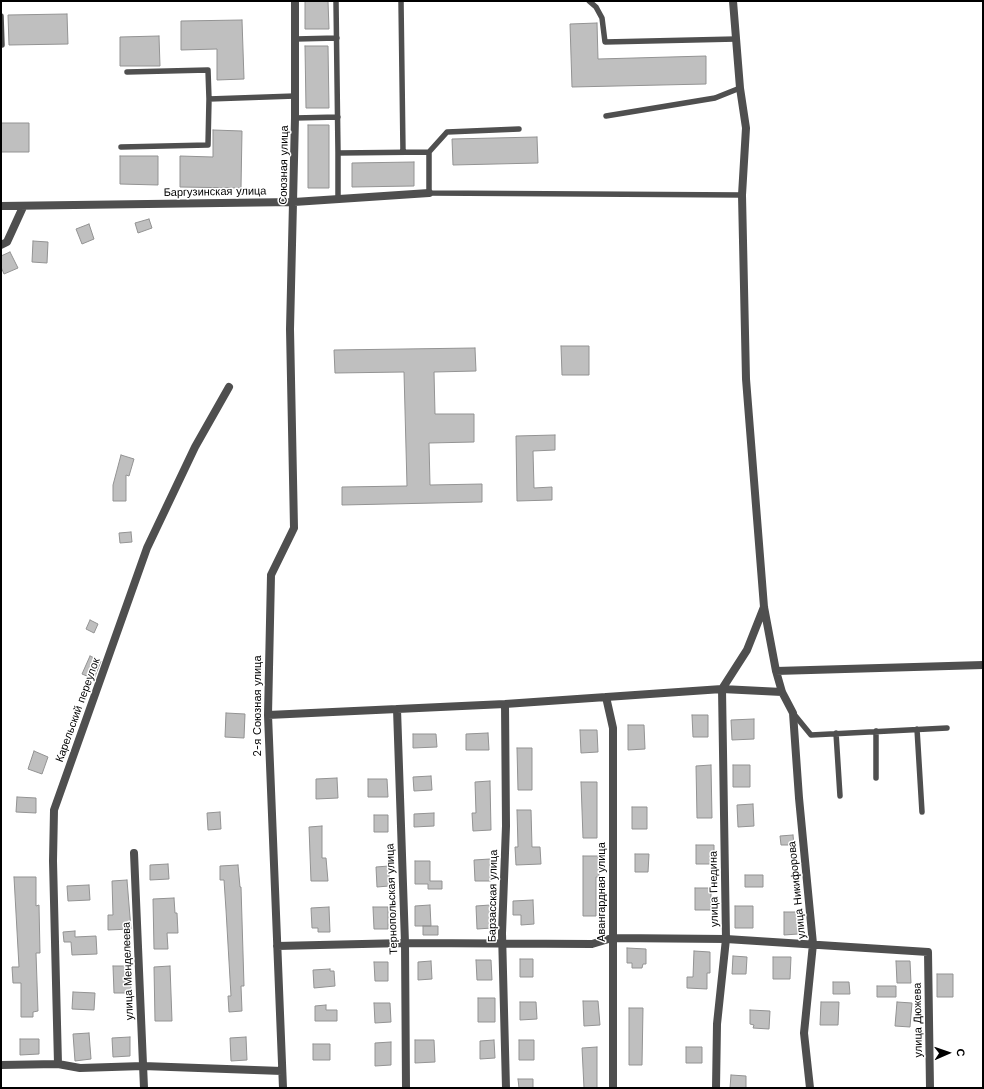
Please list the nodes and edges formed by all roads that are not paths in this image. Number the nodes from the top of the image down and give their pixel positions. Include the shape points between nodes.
1 (295, 1) edge
2 (336, 1) edge
3 (401, 1) edge
4 (589, 1) edge
5 (733, 1) edge
6 (1, 16) edge
7 (337, 38) junction
8 (296, 39) junction
9 (736, 39) junction
10 (2, 45) dead end
11 (126, 72) dead end
12 (740, 88) junction
13 (295, 96) junction
14 (209, 100) junction
15 (606, 116) dead end
16 (338, 117) junction
17 (296, 118) junction
18 (519, 129) dead end
19 (121, 147) dead end
20 (403, 152) junction
21 (429, 152) junction
22 (338, 153) junction
23 (429, 193) junction
24 (742, 195) junction
25 (338, 200) junction
26 (294, 202) junction
27 (1, 206) edge
28 (22, 207) junction
29 (1, 244) edge
30 (290, 329) joint
31 (229, 387) dead end
32 (764, 607) junction
33 (983, 665) edge
34 (776, 671) junction
35 (722, 689) junction
36 (782, 692) junction
37 (606, 697) junction
38 (505, 704) junction
39 (398, 709) junction
40 (793, 713) junction
41 (268, 715) junction
42 (947, 728) dead end
43 (917, 729) junction
44 (876, 731) junction
45 (836, 733) junction
46 (876, 778) dead end
47 (840, 796) dead end
48 (922, 812) dead end
49 (134, 853) dead end
50 (612, 938) junction
51 (726, 939) junction
52 (405, 943) junction
53 (813, 944) junction
54 (503, 945) junction
55 (277, 946) junction
56 (58, 1064) junction
57 (1, 1065) edge
58 (143, 1066) junction
59 (282, 1070) junction
60 (144, 1088) edge
61 (283, 1088) edge
62 (406, 1088) edge
63 (506, 1088) edge
64 (613, 1088) edge
65 (716, 1088) edge
66 (810, 1088) edge
67 (930, 1088) edge

1 - 8 street, Союзная улица
2 - 7 lane
3 - 20 lane
4 - 9 lane via 602,18 605,42
5 - 9 street, улица Никифорова
6 - 10 lane
7 - 8 lane
7 - 16 lane
8 - 13 street, Союзная улица
9 - 12 street, улица Никифорова
11 - 14 lane via 208,70
12 - 15 lane via 715,98
12 - 24 street, улица Никифорова via 746,128
13 - 14 lane
13 - 17 street, Союзная улица
14 - 19 lane via 208,145
16 - 17 lane
16 - 22 lane
17 - 26 street, Союзная улица
18 - 21 lane via 447,132
20 - 21 lane
20 - 22 lane
21 - 23 lane
22 - 25 lane
23 - 24 lane
23 - 25 street, Баргузинская улица
24 - 32 street, улица Никифорова via 746,379
25 - 26 street, Баргузинская улица
26 - 28 street, Баргузинская улица
26 - 30 street, Союзная улица
27 - 28 street, Баргузинская улица
28 - 29 street via 7,242
30 - 41 street, 2-я Союзная улица via 294,528 271,575
31 - 56 street, Карельский переулок via 195,447 147,548 54,810
32 - 34 street, улица Никифорова
32 - 35 street via 747,650
33 - 34 street
34 - 36 street, улица Никифорова
35 - 36 street
35 - 37 street
35 - 51 street, улица Гнедина
36 - 40 street, улица Никифорова
37 - 38 street
37 - 50 street, Авангардная улица via 613,728
38 - 39 street
38 - 54 street, Барзасская улица via 506,826
39 - 41 street
39 - 52 street, Тернопольская улица
40 - 45 lane via 811,735
40 - 53 street, улица Никифорова via 798,798
41 - 55 street, 2-я Союзная улица
42 - 43 lane
43 - 44 lane
43 - 48 lane
44 - 45 lane
44 - 46 lane
45 - 47 lane
49 - 58 street, улица Менделеева
50 - 51 street
50 - 54 street via 592,944
50 - 64 street, Авангардная улица
51 - 53 street
51 - 65 street, улица Гнедина via 717,1024
52 - 54 street
52 - 55 street
52 - 62 street, Тернопольская улица
53 - 66 street, улица Никифорова via 804,1033
53 - 67 street, улица Дюжева via 928,952
54 - 63 street, Барзасская улица
55 - 59 street, 2-я Союзная улица
56 - 57 street
56 - 58 street via 80,1068
58 - 59 street
58 - 60 street, улица Менделеева
59 - 61 street, 2-я Союзная улица

